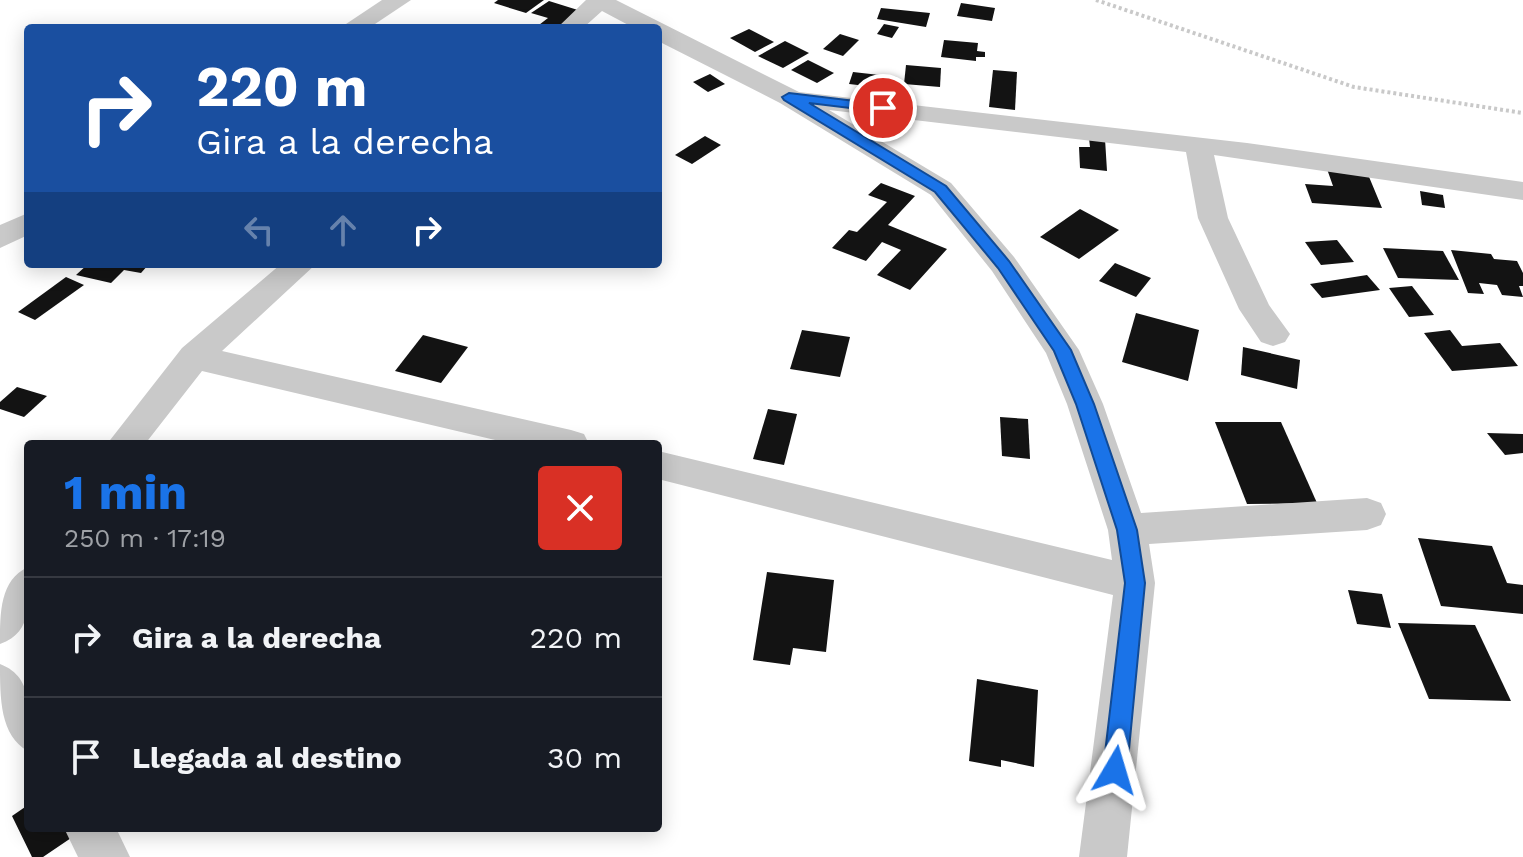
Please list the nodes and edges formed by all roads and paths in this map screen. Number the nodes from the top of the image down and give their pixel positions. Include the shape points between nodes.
1 (399, 0) edge
2 (1096, 0) edge
3 (599, 1) edge
4 (359, 24) edge
5 (573, 24) edge
6 (644, 24) edge
7 (662, 33) edge
8 (789, 97) junction
9 (1523, 113) edge
10 (1198, 145) junction
11 (1523, 191) edge
12 (24, 224) edge
13 (0, 238) edge
14 (295, 268) edge
15 (1273, 334) dead end
16 (194, 357) junction
17 (128, 440) edge
18 (554, 440) edge
19 (662, 466) edge
20 (1367, 514) dead end
21 (1127, 530) junction
22 (1135, 583) junction
23 (24, 590) edge
24 (0, 626) edge
25 (0, 684) edge
26 (24, 723) edge
27 (90, 832) edge
28 (106, 857) edge
29 (1103, 857) edge

1 - 4 street
2 - 9 path via 1354,87
3 - 5 street
3 - 6 street
7 - 8 street
8 - 10 street
8 - 21 street via 941,189 1003,264 1062,350
10 - 11 street
10 - 15 street via 1213,218 1255,309
12 - 13 street
14 - 16 street
16 - 17 street
16 - 18 street
19 - 22 street
20 - 21 street
21 - 22 street
22 - 29 street
23 - 24 street
25 - 26 street
27 - 28 street

